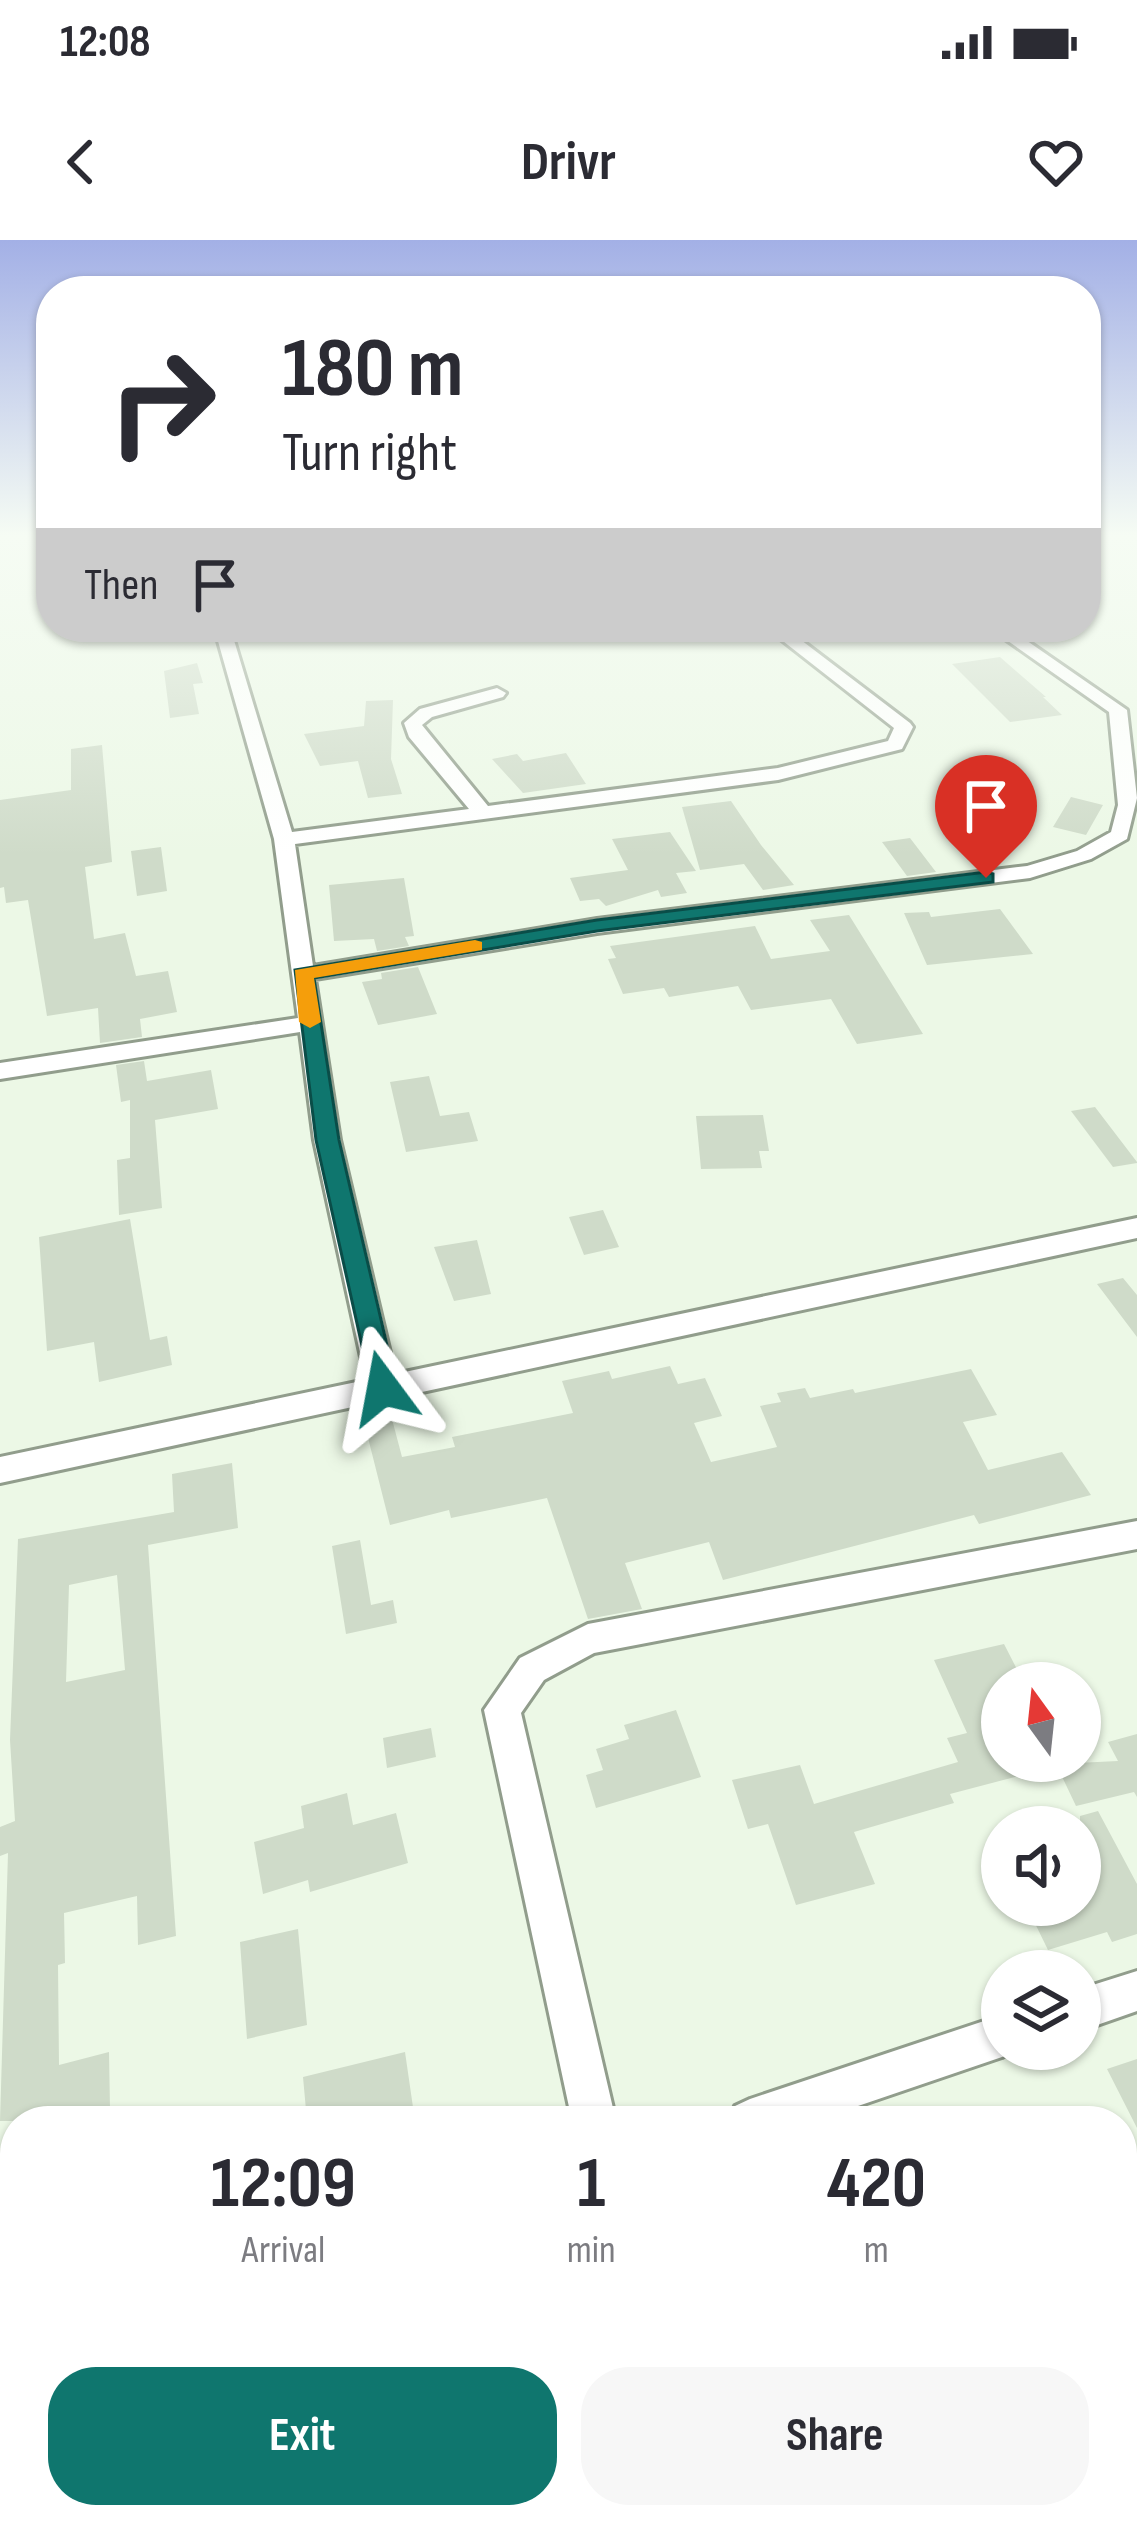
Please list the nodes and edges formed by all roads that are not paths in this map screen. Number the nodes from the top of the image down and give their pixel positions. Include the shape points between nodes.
1 (226, 642) edge
2 (793, 642) edge
3 (1020, 642) edge
4 (497, 692) dead end
5 (1128, 708) edge
6 (482, 812) junction
7 (284, 839) junction
8 (303, 974) junction
9 (310, 1023) junction
10 (0, 1071) edge
11 (1132, 1237) edge
12 (383, 1388) junction
13 (0, 1470) edge
14 (1137, 1534) edge
15 (1137, 1991) edge
16 (1101, 2003) edge
17 (981, 2043) edge
18 (591, 2106) edge
19 (794, 2106) edge

1 - 7 street
2 - 6 street via 904,727 895,745 778,774
3 - 5 street
4 - 6 street via 413,723
5 - 8 street via 1128,806 1120,835 1084,855 1030,872 597,926
6 - 7 street
7 - 8 street
8 - 9 street
9 - 10 street
9 - 12 street via 327,1140
11 - 12 street
12 - 13 street
14 - 18 street via 588,1639 532,1669 502,1710
15 - 16 street
17 - 19 street

